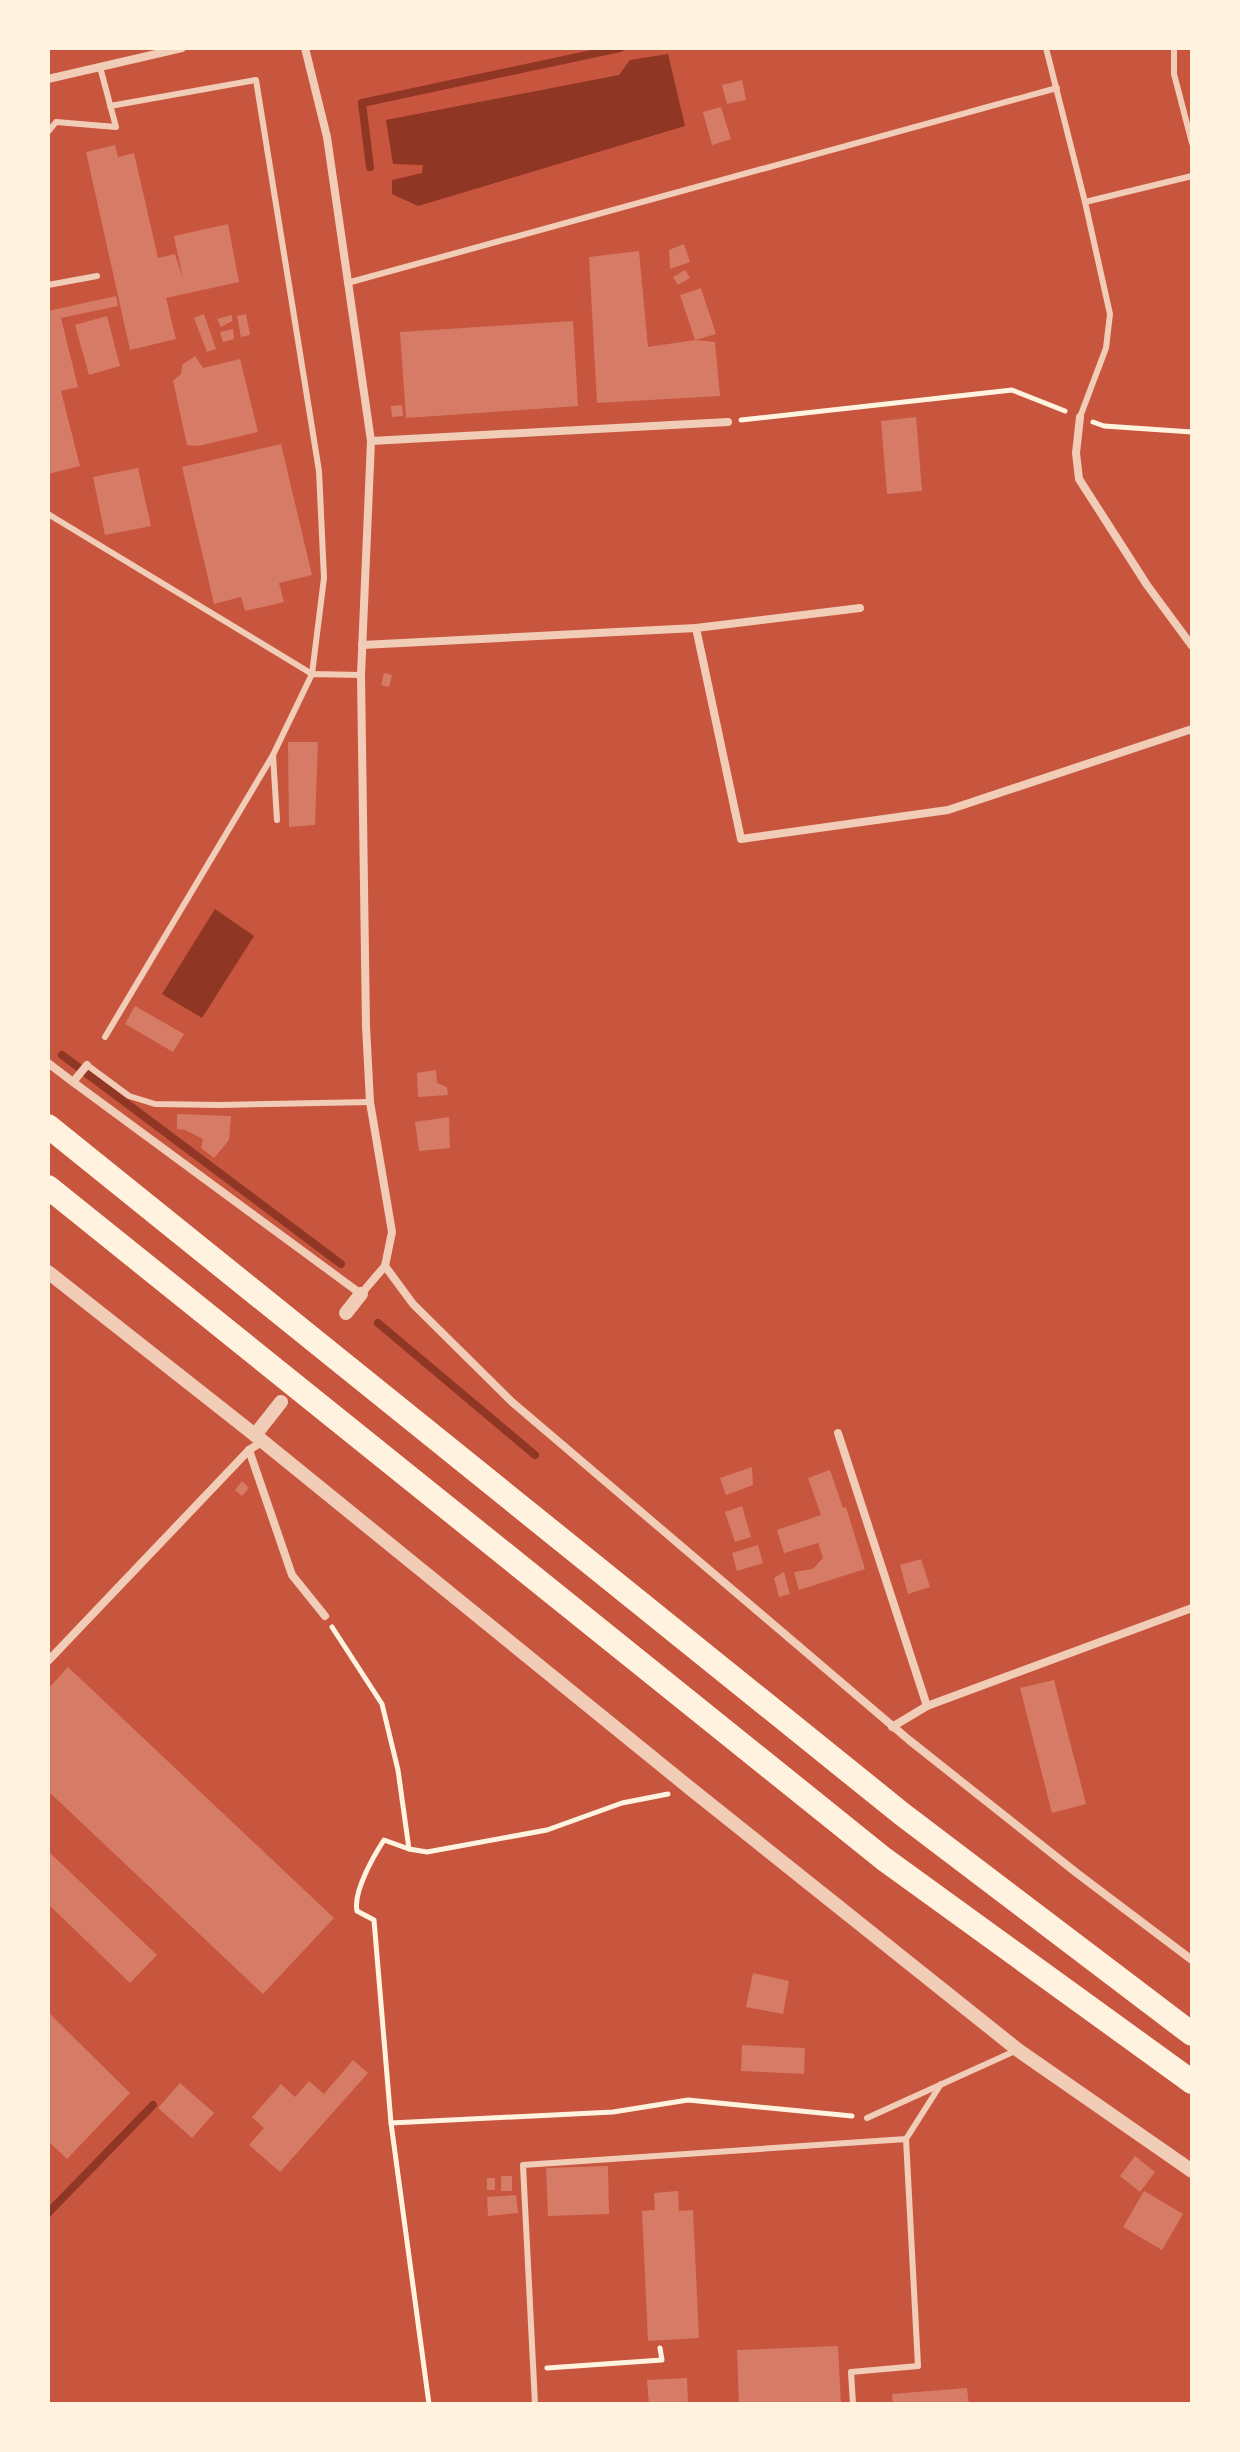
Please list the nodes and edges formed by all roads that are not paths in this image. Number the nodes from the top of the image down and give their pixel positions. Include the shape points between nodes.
1 (182, 48) edge
2 (305, 48) edge
3 (1046, 48) edge
4 (1174, 48) edge
5 (100, 67) junction
6 (48, 79) edge
7 (1057, 88) junction
8 (110, 106) junction
9 (48, 132) edge
10 (1192, 143) edge
11 (1192, 176) edge
12 (1085, 202) junction
13 (97, 276) dead end
14 (347, 283) junction
15 (48, 285) edge
16 (1080, 417) joint
17 (728, 422) road end
18 (371, 441) junction
19 (48, 514) edge
20 (860, 608) dead end
21 (696, 628) junction
22 (362, 645) junction
23 (1192, 646) edge
24 (312, 674) junction
25 (361, 675) junction
26 (1192, 729) edge
27 (273, 755) junction
28 (277, 820) dead end
29 (105, 1037) dead end
30 (48, 1063) edge
31 (87, 1065) joint
32 (73, 1082) junction
33 (370, 1102) junction
34 (48, 1126) edge
35 (48, 1187) edge
36 (385, 1266) junction
37 (48, 1272) edge
38 (361, 1294) junction
39 (346, 1313) dead end
40 (281, 1402) dead end
41 (838, 1433) dead end
42 (259, 1438) junction
43 (249, 1450) junction
44 (1192, 1608) edge
45 (325, 1616) road end
46 (48, 1661) edge
47 (927, 1706) junction
48 (892, 1727) junction
49 (1192, 1960) edge
50 (1192, 2034) edge
51 (1018, 2050) junction
52 (1192, 2082) edge
53 (941, 2084) junction
54 (867, 2118) road end
55 (906, 2139) junction
56 (1192, 2171) edge
57 (535, 2404) edge
58 (853, 2404) edge

1 - 5 street
2 - 14 street via 327,137
3 - 7 lane
4 - 10 lane via 1174,74
5 - 6 street
5 - 8 lane
7 - 12 lane
7 - 14 lane
8 - 9 lane via 116,127 56,122
8 - 24 lane via 256,80 319,471 324,578
11 - 12 lane
12 - 16 lane via 1110,314 1106,348
13 - 15 lane
14 - 18 street
16 - 23 street via 1079,479
17 - 18 street
18 - 22 street
19 - 24 lane
20 - 21 street
21 - 22 street
21 - 26 street via 741,839 948,810
22 - 25 street
24 - 25 lane
24 - 27 lane
25 - 33 street
27 - 28 lane
27 - 29 lane
30 - 32 street
31 - 32 street
31 - 33 lane via 129,1096 155,1104
32 - 38 street
33 - 36 street via 392,1232
34 - 50 highway via 902,1814
35 - 52 highway via 884,1859
36 - 38 street
36 - 48 street via 413,1304 512,1402
37 - 42 street
38 - 39 street
40 - 42 street
41 - 47 street
42 - 43 street
42 - 51 street
43 - 45 street via 292,1575
43 - 46 street
44 - 47 street
47 - 48 street
48 - 49 street
51 - 53 lane
51 - 56 street
53 - 54 lane
53 - 55 lane
55 - 57 lane via 523,2165
55 - 58 lane via 918,2366 851,2372

